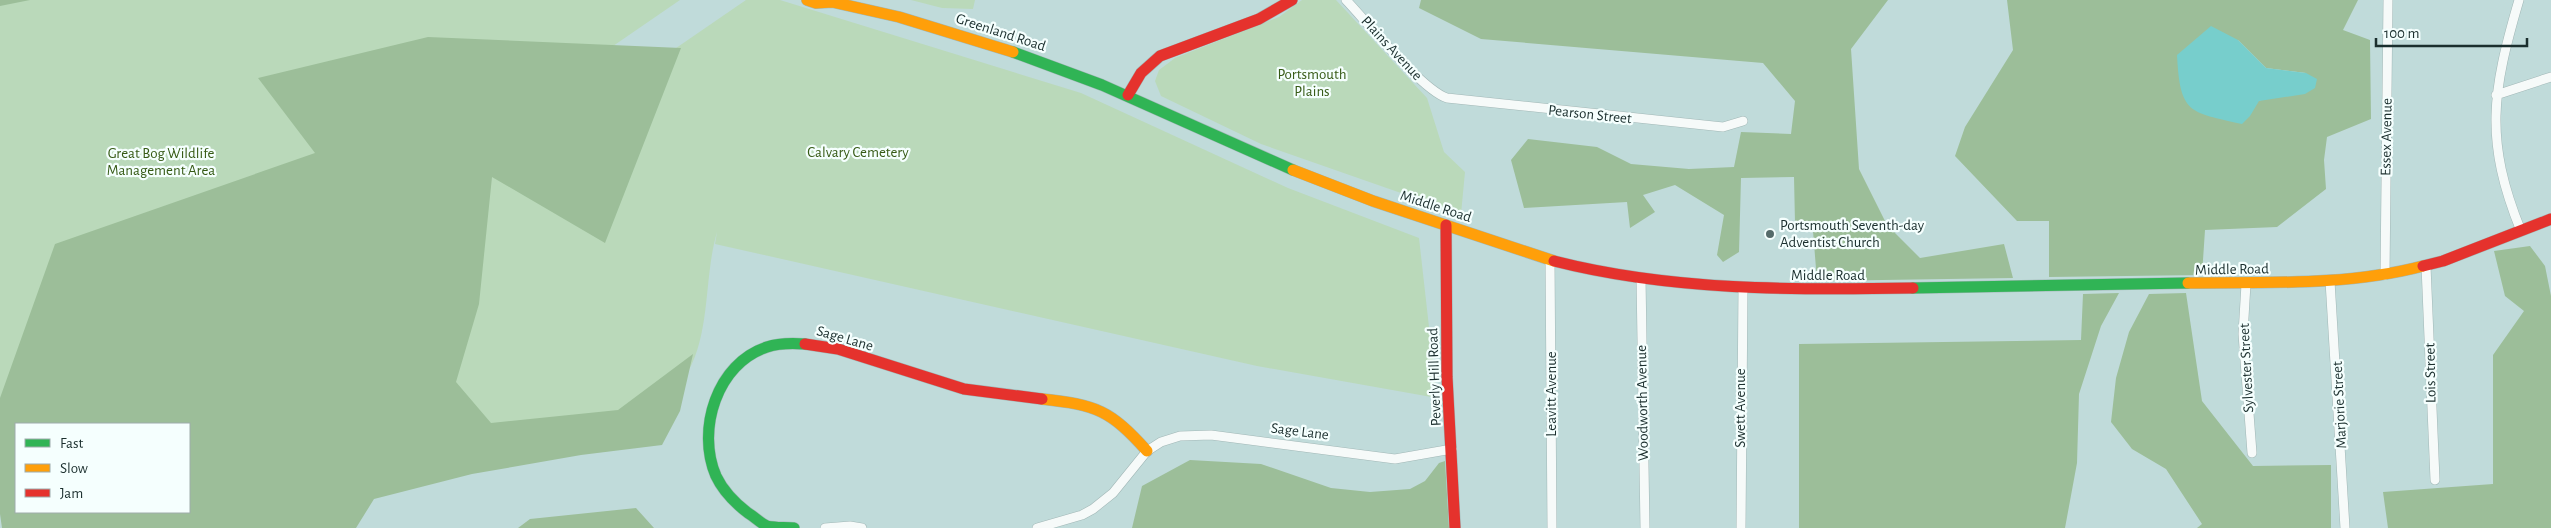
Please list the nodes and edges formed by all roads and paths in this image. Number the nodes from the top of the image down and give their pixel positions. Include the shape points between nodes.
1 (806, 0) edge
2 (1292, 0) edge
3 (1346, 0) edge
4 (2388, 0) edge
5 (2518, 0) edge
6 (830, 1) edge
7 (2551, 78) edge
8 (1437, 95) joint
9 (2496, 95) junction
10 (1128, 96) junction
11 (1744, 121) dead end
12 (2551, 219) edge
13 (1446, 225) junction
14 (2521, 231) junction
15 (1550, 260) junction
16 (2426, 266) junction
17 (2385, 275) junction
18 (1641, 278) junction
19 (2330, 281) junction
20 (2246, 284) junction
21 (1743, 288) junction
22 (1452, 449) junction
23 (1147, 451) junction
24 (2252, 453) dead end
25 (2435, 480) dead end
26 (794, 528) edge
27 (824, 528) edge
28 (862, 528) edge
29 (1037, 528) edge
30 (1455, 528) edge
31 (1552, 528) edge
32 (1645, 528) edge
33 (1741, 528) edge
34 (2345, 528) edge

1 - 6 main road, Greenland Road via 816,3
2 - 10 main road via 1259,19 1160,56 1141,72
3 - 8 street, Plains Avenue
4 - 17 street, Essex Avenue
5 - 9 street via 2504,47
6 - 10 main road, Greenland Road via 990,44 1053,65
7 - 9 street
8 - 11 street, Pearson Street via 1468,101 1723,127
9 - 14 street via 2498,160
10 - 13 main road, Middle Road via 1295,171
12 - 14 main road, Middle Road
13 - 15 main road, Middle Road
13 - 22 main road, Peverly Hill Road via 1447,377
14 - 16 main road, Middle Road
15 - 18 main road, Middle Road via 1596,272
15 - 31 street, Leavitt Avenue
16 - 17 main road, Middle Road
16 - 25 street, Lois Street
17 - 19 main road, Middle Road
18 - 21 main road, Middle Road
18 - 32 street, Woodworth Avenue
19 - 20 main road, Middle Road
19 - 34 street, Marjorie Street
20 - 21 main road, Middle Road via 1843,291
20 - 24 street, Sylvester Street via 2244,341
21 - 33 street, Swett Avenue
22 - 23 street, Sage Lane via 1395,459 1194,434 1161,442
22 - 30 main road, Peverly Hill Road
23 - 26 main road, Sage Lane via 1122,423 1092,406 964,389 819,344 791,342 775,345 752,354 736,367 714,399 710,417 710,454 714,470 735,504 767,526
23 - 29 street, Sage Lane via 1104,501 1082,515
27 - 28 street

